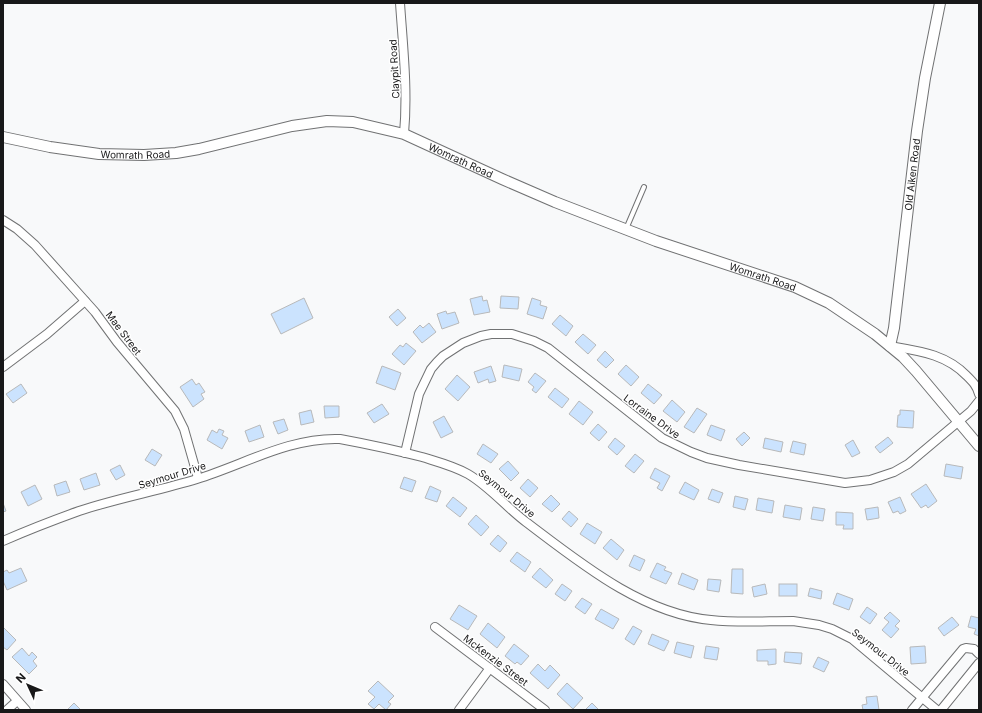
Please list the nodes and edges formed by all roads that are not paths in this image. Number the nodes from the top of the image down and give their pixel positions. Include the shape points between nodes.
1 (400, 3) edge
2 (940, 3) edge
3 (404, 134) junction
4 (3, 137) edge
5 (644, 187) dead end
6 (3, 220) edge
7 (626, 229) junction
8 (85, 301) junction
9 (890, 346) junction
10 (3, 367) edge
11 (979, 394) edge
12 (979, 401) edge
13 (958, 421) junction
14 (979, 446) edge
15 (405, 452) junction
16 (198, 478) junction
17 (3, 541) edge
18 (435, 627) dead end
19 (979, 654) edge
20 (979, 663) edge
21 (490, 668) junction
22 (3, 684) edge
23 (923, 698) junction
24 (18, 700) junction
25 (7, 710) edge
26 (26, 710) edge
27 (459, 710) edge
28 (545, 710) edge
29 (912, 710) edge
30 (937, 710) edge
31 (941, 710) edge

1 - 3 street, Claypit Road via 406,76
2 - 9 street, Old Aiken Road via 922,93
3 - 4 street, Womrath Road via 353,122 327,121 292,126 193,151 144,155 99,154
3 - 7 street, Womrath Road via 502,179
5 - 7 lane
6 - 8 street, Mae Street via 27,236
7 - 9 street, Womrath Road via 812,294 845,313
8 - 10 street
8 - 16 street, Mae Street via 175,411 184,429
9 - 11 street via 930,353 942,358 960,368 976,385
9 - 13 street, Womrath Road via 916,371
12 - 13 street, Lorraine Drive via 972,411
13 - 14 street, Womrath Road
13 - 15 street, Lorraine Drive via 908,464 870,480 845,483 739,465 707,458 676,446 662,438 548,348 522,336 502,334 481,336 463,343 431,369 418,394
15 - 16 street, Seymour Drive via 340,439 318,440 254,457
15 - 23 street, Seymour Drive via 444,463 468,474 574,558 649,603 684,615 710,620 793,621 832,629 852,639
16 - 17 street, Seymour Drive via 80,511
18 - 21 street, McKenzie Street
19 - 23 street via 974,649 963,649
20 - 31 street
21 - 27 street
21 - 28 street, McKenzie Street
22 - 24 street
23 - 29 street
23 - 30 street, Seymour Drive
24 - 25 street
24 - 26 street

